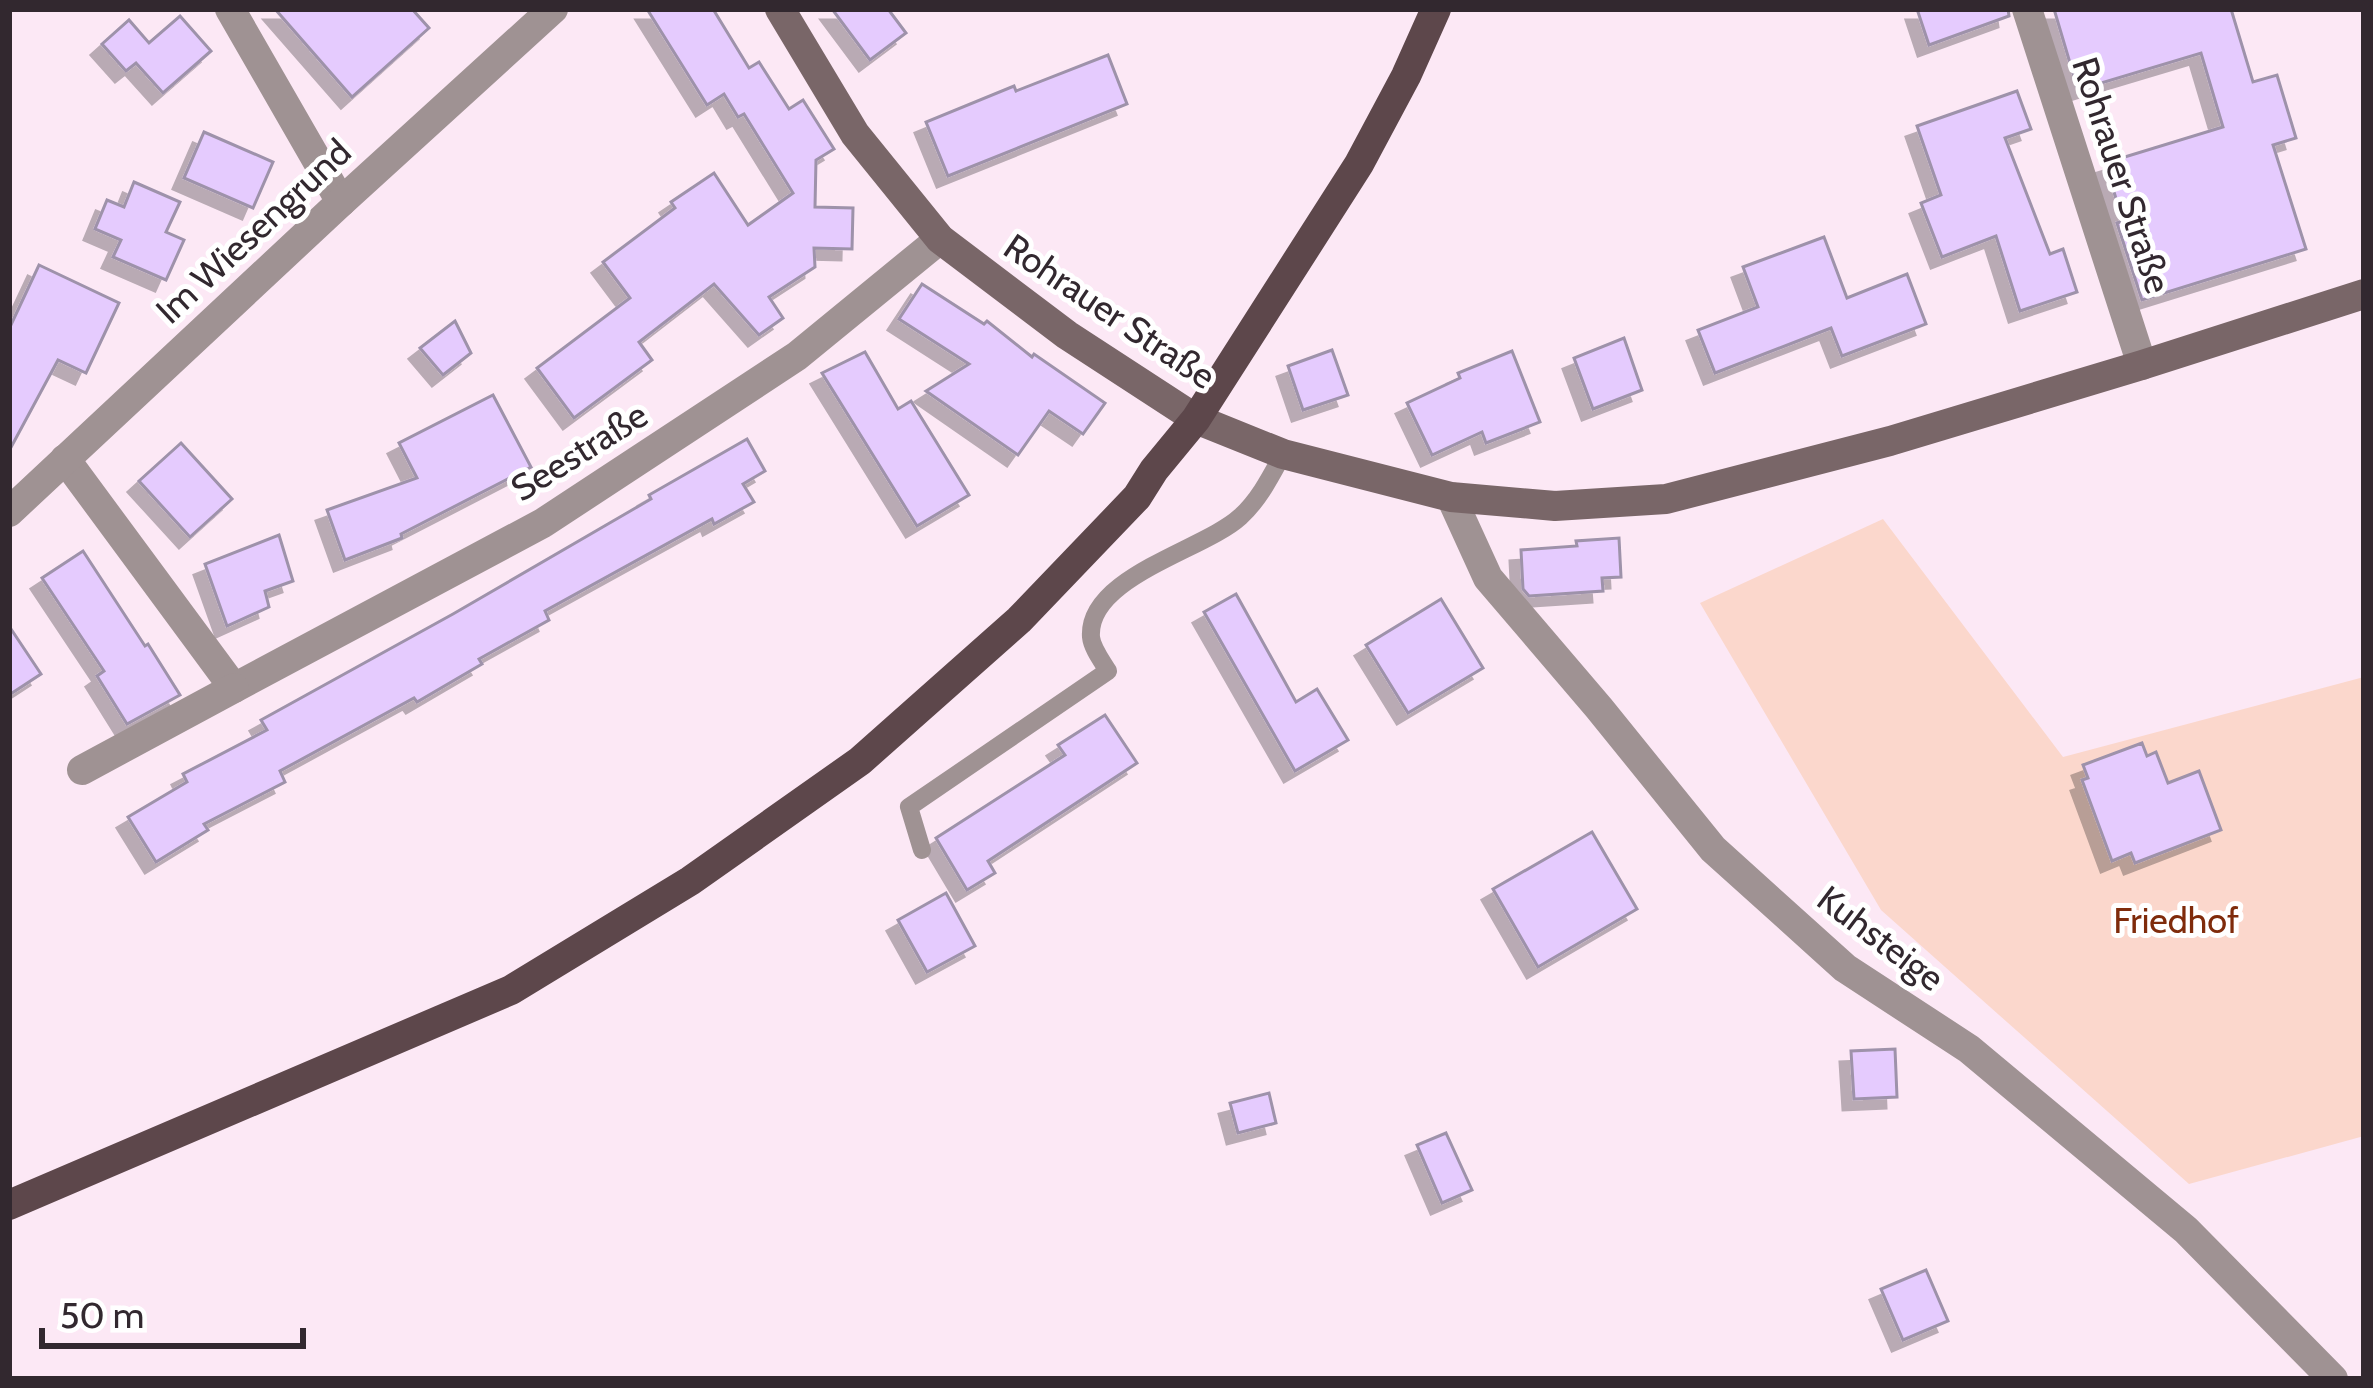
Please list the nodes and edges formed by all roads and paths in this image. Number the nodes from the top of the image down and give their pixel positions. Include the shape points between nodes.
1 (230, 9) edge
2 (553, 9) edge
3 (780, 9) edge
4 (1436, 9) edge
5 (2027, 9) edge
6 (341, 202) junction
7 (940, 239) junction
8 (2364, 294) edge
9 (2142, 365) junction
10 (1196, 419) junction
11 (1283, 454) junction
12 (65, 459) junction
13 (1451, 497) junction
14 (9, 512) edge
15 (233, 688) junction
16 (82, 770) dead end
17 (922, 850) dead end
18 (9, 1205) edge
19 (2333, 1379) edge

1 - 6 street
2 - 6 street, Im Wiesengrund
3 - 7 street, Rohrauer Straße via 855,134
4 - 10 main road via 1359,164
5 - 9 street, Rohrauer Straße
6 - 12 street, Im Wiesengrund
7 - 10 street, Rohrauer Straße via 1066,335
7 - 15 street, Seestraße via 797,356 543,523
8 - 9 street, Rohrauer Straße
9 - 13 street, Rohrauer Straße via 1666,499 1555,506
10 - 11 street, Rohrauer Straße
10 - 18 main road via 1137,497 966,668 860,760 690,881 511,990
11 - 13 street, Rohrauer Straße
11 - 17 lane via 1239,519 1118,586 1094,615 1091,640 1108,671 909,807
12 - 14 street, Im Wiesengrund
12 - 15 street
13 - 19 street, Kuhsteige via 1488,578 1713,849 1845,968 1969,1049 2186,1229
15 - 16 street, Seestraße

